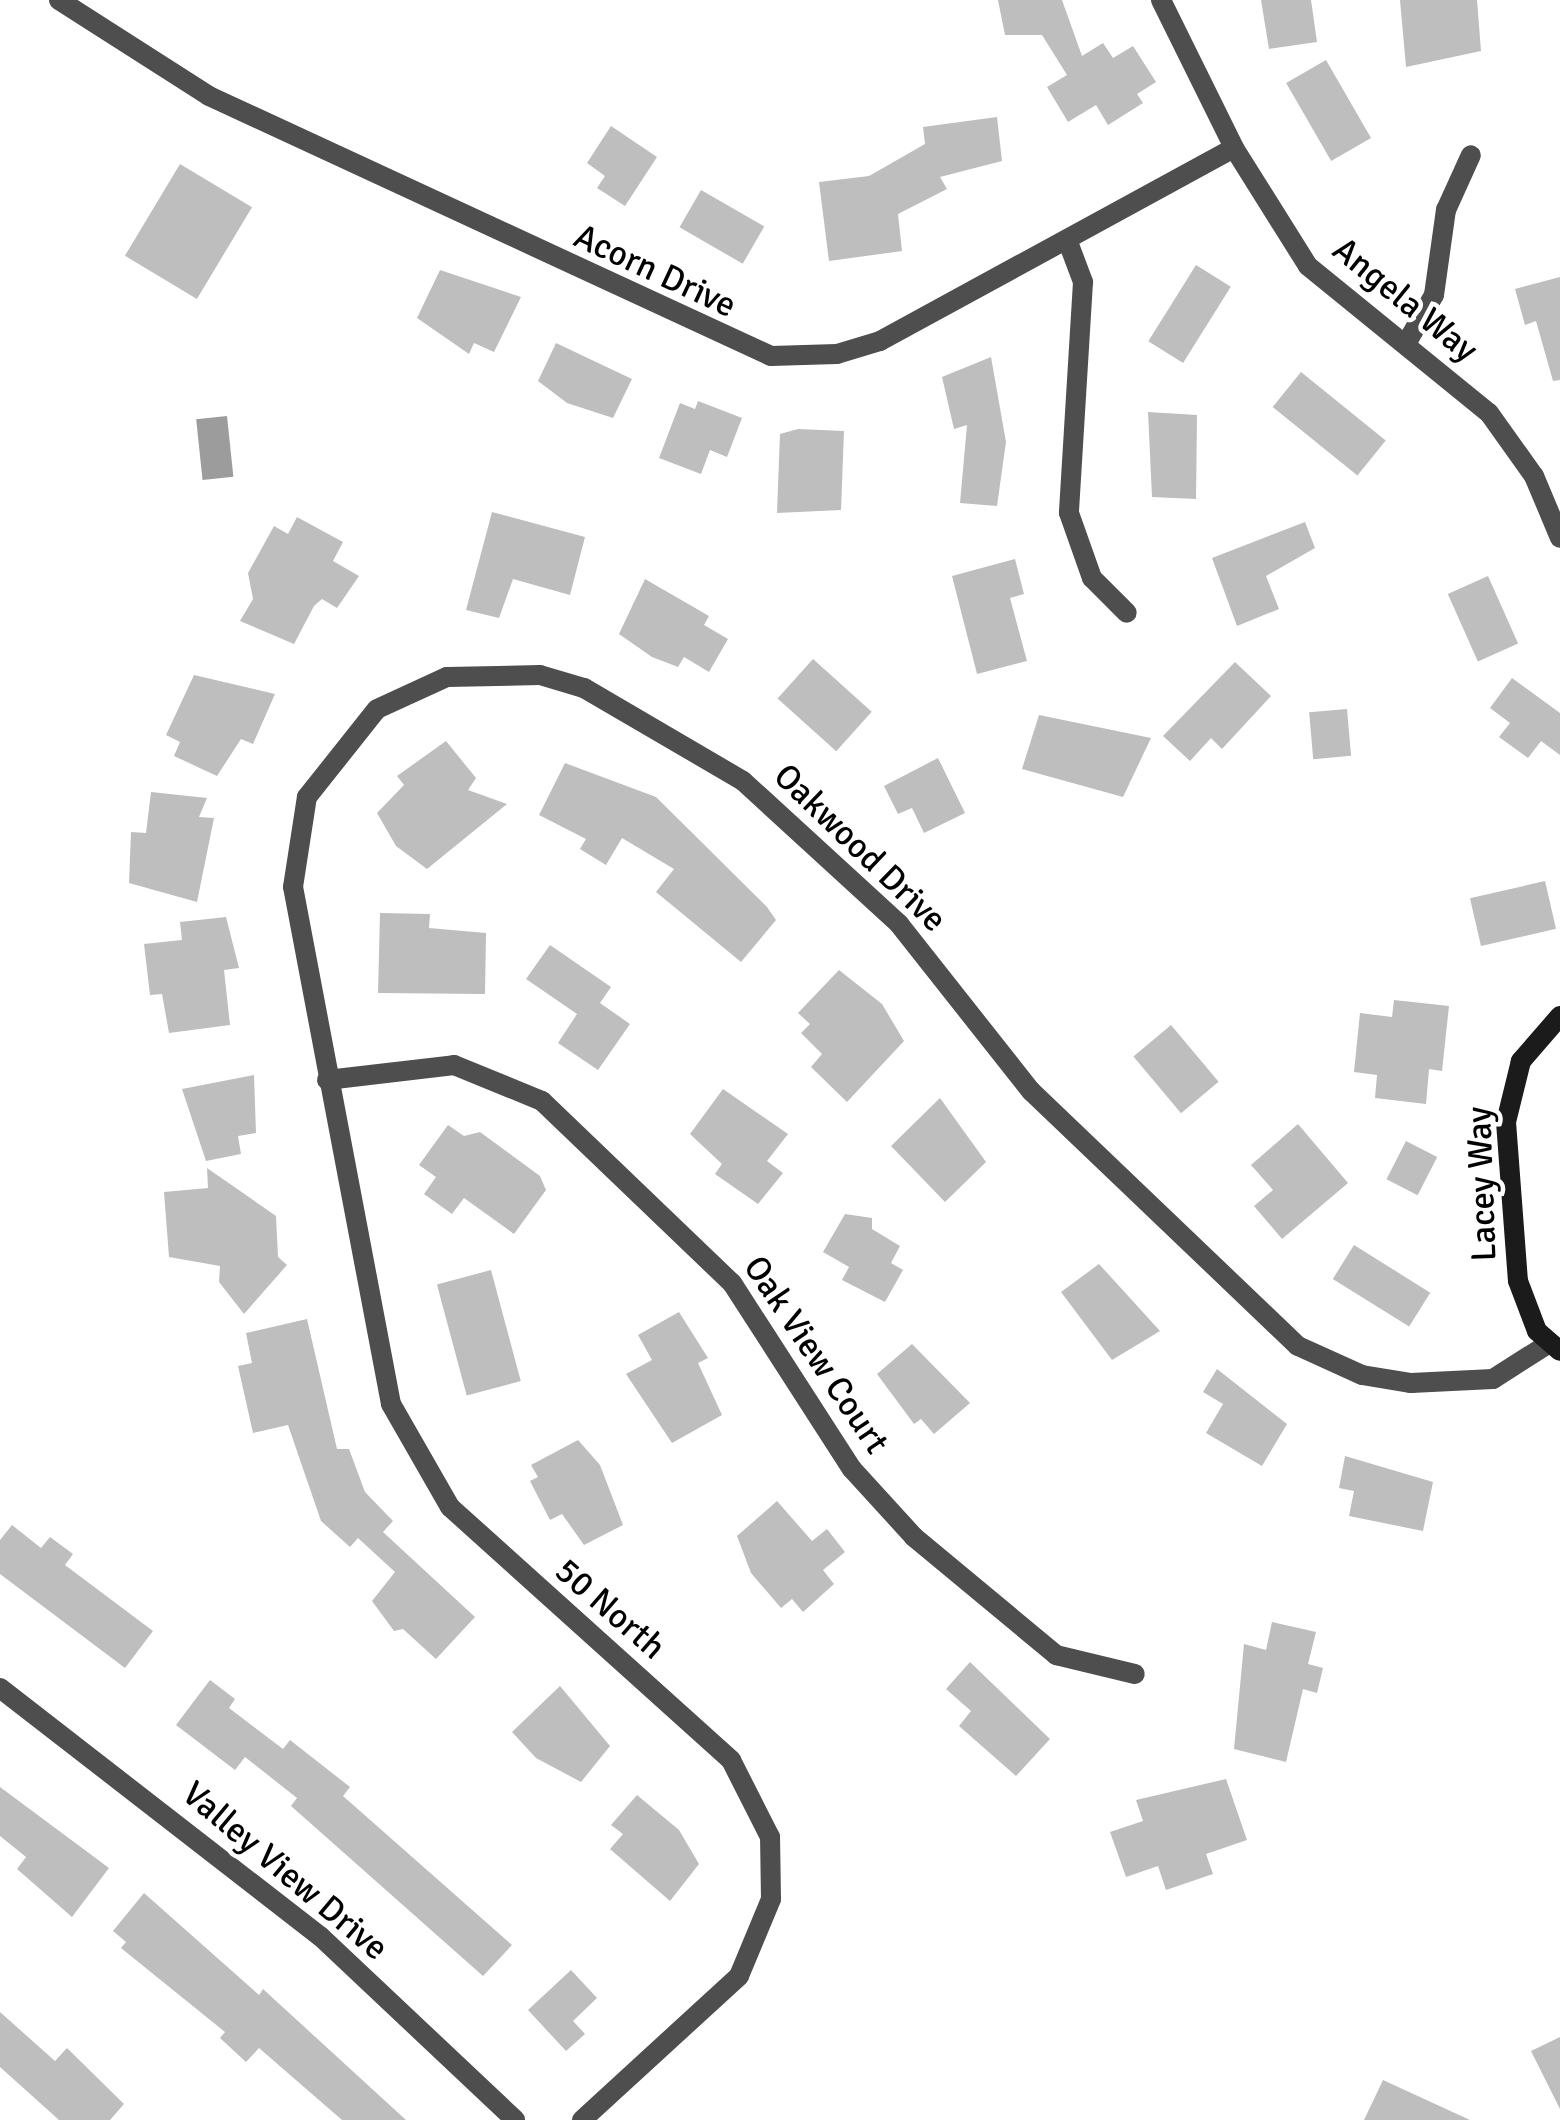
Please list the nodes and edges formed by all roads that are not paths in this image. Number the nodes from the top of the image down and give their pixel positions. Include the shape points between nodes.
1 (60, 0) edge
2 (1161, 0) edge
3 (1234, 148) junction
4 (1471, 155) dead end
5 (1068, 242) junction
6 (1406, 344) junction
7 (1560, 538) edge
8 (1127, 613) dead end
9 (1560, 1016) edge
10 (327, 1080) junction
11 (1554, 1348) edge
12 (1136, 1674) dead end
13 (0, 1688) edge
14 (515, 2120) edge
15 (582, 2120) edge

1 - 5 street, Acorn Drive via 210,96 770,356 837,354 880,341
2 - 3 street, Angela Way
3 - 5 street, Acorn Drive
3 - 6 street, Angela Way via 1308,266
4 - 6 street via 1446,210 1434,295
5 - 8 street via 1083,282 1069,513 1092,578
6 - 7 street, Angela Way via 1505,433
9 - 11 street, Lacey Way via 1521,1061 1506,1122 1518,1281
10 - 11 street, Oakwood Drive via 293,887 300,820 319,776 362,722 412,688 465,674 562,679 719,766 789,817 913,938 1018,1078 1298,1346 1362,1374 1411,1383 1493,1379
10 - 12 street, Oak View Court via 454,1065 542,1101 732,1283 852,1469 914,1537 1056,1655
10 - 15 street, 50 North via 384,1375 416,1459 486,1544 731,1760 770,1837 771,1898 739,1976
13 - 14 street, Valley View Drive via 320,1936

